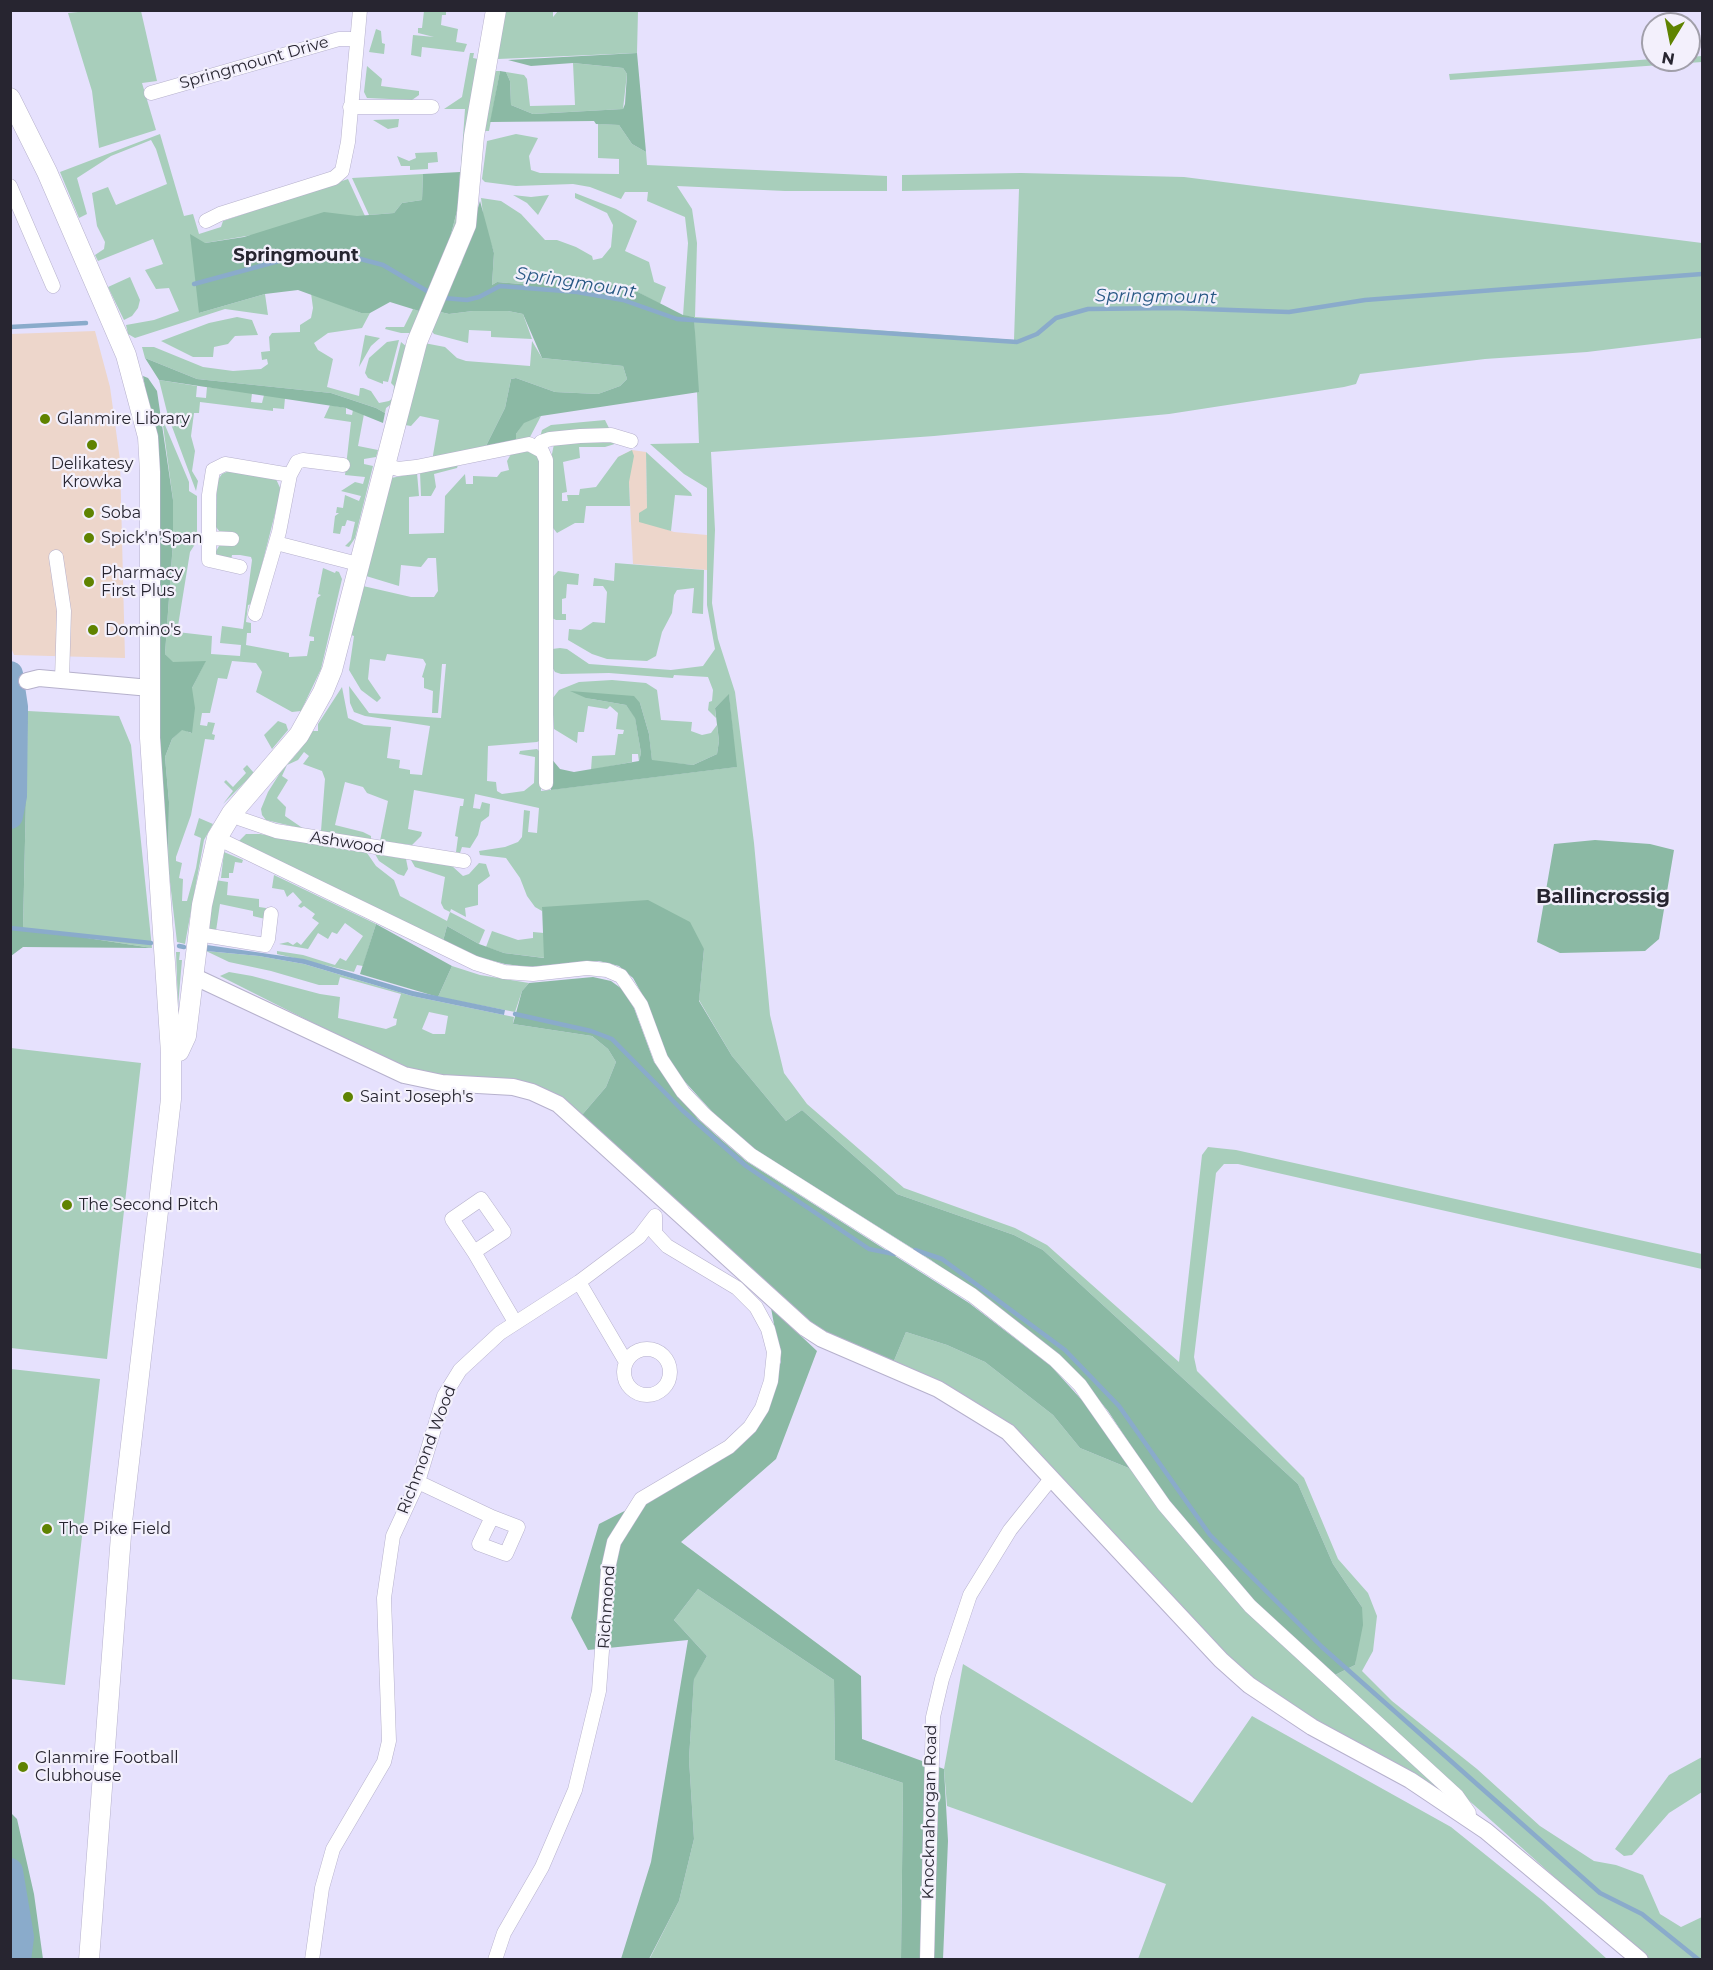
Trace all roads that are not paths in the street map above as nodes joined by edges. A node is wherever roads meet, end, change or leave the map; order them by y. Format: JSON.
{"nodes":[{"id":1,"x":360,"y":10,"type":"edge"},
{"id":2,"x":496,"y":10,"type":"edge"},
{"id":3,"x":357,"y":39,"type":"junction"},
{"id":4,"x":151,"y":93,"type":"dead end"},
{"id":5,"x":10,"y":98,"type":"edge"},
{"id":6,"x":350,"y":107,"type":"junction"},
{"id":7,"x":432,"y":107,"type":"dead end"},
{"id":8,"x":10,"y":186,"type":"edge"},
{"id":9,"x":206,"y":221,"type":"dead end"},
{"id":10,"x":53,"y":286,"type":"dead end"},
{"id":11,"x":631,"y":441,"type":"dead end"},
{"id":12,"x":538,"y":447,"type":"junction"},
{"id":13,"x":343,"y":465,"type":"dead end"},
{"id":14,"x":385,"y":465,"type":"junction"},
{"id":15,"x":291,"y":476,"type":"junction"},
{"id":16,"x":209,"y":538,"type":"junction"},
{"id":17,"x":232,"y":539,"type":"dead end"},
{"id":18,"x":276,"y":543,"type":"junction"},
{"id":19,"x":56,"y":557,"type":"dead end"},
{"id":20,"x":358,"y":564,"type":"junction"},
{"id":21,"x":240,"y":567,"type":"dead end"},
{"id":22,"x":255,"y":614,"type":"dead end"},
{"id":23,"x":19,"y":680,"type":"edge"},
{"id":24,"x":62,"y":680,"type":"junction"},
{"id":25,"x":129,"y":687,"type":"junction"},
{"id":26,"x":150,"y":688,"type":"junction"},
{"id":27,"x":546,"y":783,"type":"dead end"},
{"id":28,"x":232,"y":813,"type":"junction"},
{"id":29,"x":217,"y":838,"type":"junction"},
{"id":30,"x":464,"y":861,"type":"dead end"},
{"id":31,"x":271,"y":914,"type":"dead end"},
{"id":32,"x":198,"y":934,"type":"junction"},
{"id":33,"x":193,"y":976,"type":"junction"},
{"id":34,"x":171,"y":1053,"type":"junction"},
{"id":35,"x":664,"y":1201,"type":"junction"},
{"id":36,"x":655,"y":1217,"type":"junction"},
{"id":37,"x":474,"y":1252,"type":"dead end"},
{"id":38,"x":579,"y":1282,"type":"junction"},
{"id":39,"x":515,"y":1322,"type":"junction"},
{"id":40,"x":626,"y":1362,"type":"dead end"},
{"id":41,"x":1050,"y":1480,"type":"junction"},
{"id":42,"x":418,"y":1482,"type":"junction"},
{"id":43,"x":492,"y":1517,"type":"dead end"},
{"id":44,"x":1468,"y":1819,"type":"junction"},
{"id":45,"x":90,"y":1959,"type":"edge"},
{"id":46,"x":312,"y":1959,"type":"edge"},
{"id":47,"x":495,"y":1959,"type":"edge"},
{"id":48,"x":927,"y":1959,"type":"edge"},
{"id":49,"x":1640,"y":1959,"type":"edge"}],
"edges":[{"from":1,"to":3,"type":"street"},
{"from":2,"to":14,"type":"main road"},
{"from":3,"to":4,"type":"street","name":"Springmount Drive"},
{"from":3,"to":6,"type":"street"},
{"from":5,"to":26,"type":"main road"},
{"from":6,"to":7,"type":"street"},
{"from":6,"to":9,"type":"street"},
{"from":8,"to":10,"type":"street"},
{"from":11,"to":12,"type":"street"},
{"from":12,"to":14,"type":"street"},
{"from":12,"to":27,"type":"street"},
{"from":13,"to":15,"type":"street"},
{"from":14,"to":20,"type":"main road"},
{"from":15,"to":16,"type":"street"},
{"from":15,"to":18,"type":"street"},
{"from":16,"to":17,"type":"street"},
{"from":16,"to":21,"type":"street"},
{"from":18,"to":20,"type":"street"},
{"from":18,"to":22,"type":"street"},
{"from":19,"to":24,"type":"street"},
{"from":20,"to":28,"type":"main road"},
{"from":23,"to":24,"type":"street"},
{"from":23,"to":25,"type":"street"},
{"from":24,"to":25,"type":"street"},
{"from":25,"to":26,"type":"street"},
{"from":26,"to":34,"type":"main road"},
{"from":28,"to":29,"type":"main road"},
{"from":28,"to":30,"type":"street","name":"Ashwood"},
{"from":29,"to":32,"type":"main road"},
{"from":29,"to":44,"type":"street"},
{"from":31,"to":32,"type":"street"},
{"from":32,"to":33,"type":"main road"},
{"from":33,"to":34,"type":"main road"},
{"from":33,"to":35,"type":"street"},
{"from":34,"to":45,"type":"main road"},
{"from":35,"to":36,"type":"street","name":"Richmond Wood"},
{"from":35,"to":41,"type":"street"},
{"from":36,"to":38,"type":"street","name":"Richmond Wood"},
{"from":36,"to":47,"type":"street","name":"Richmond"},
{"from":37,"to":39,"type":"street"},
{"from":38,"to":39,"type":"street","name":"Richmond Wood"},
{"from":38,"to":40,"type":"street"},
{"from":39,"to":42,"type":"street","name":"Richmond Wood"},
{"from":41,"to":44,"type":"street"},
{"from":41,"to":48,"type":"street","name":"Knocknahorgan Road"},
{"from":42,"to":43,"type":"street"},
{"from":42,"to":46,"type":"street","name":"Richmond Wood"},
{"from":44,"to":49,"type":"street"}]}
